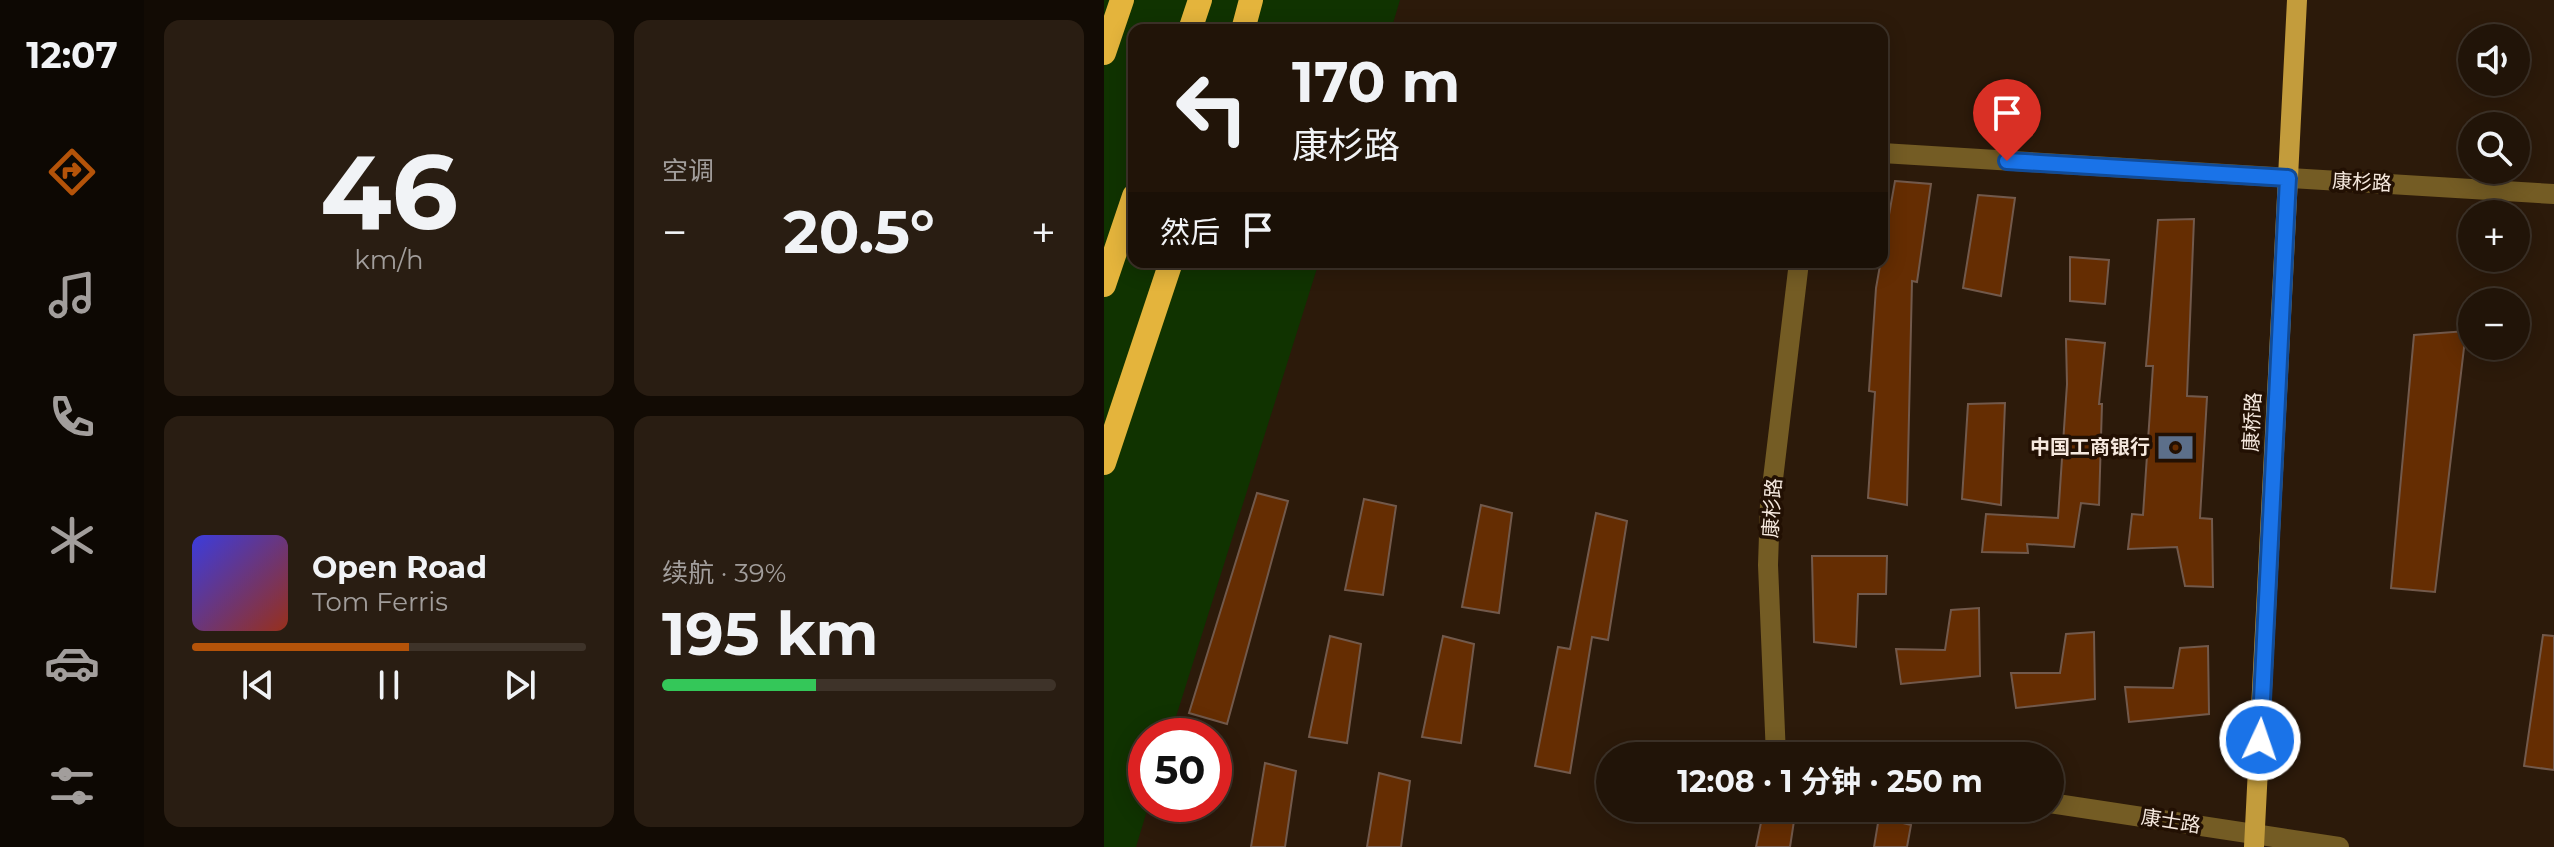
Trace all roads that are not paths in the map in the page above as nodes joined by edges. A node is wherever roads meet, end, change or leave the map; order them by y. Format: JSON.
{"nodes":[{"id":1,"x":1122,"y":0,"type":"edge"},
{"id":2,"x":1200,"y":0,"type":"edge"},
{"id":3,"x":1251,"y":0,"type":"edge"},
{"id":4,"x":2297,"y":0,"type":"edge"},
{"id":5,"x":1192,"y":24,"type":"edge"},
{"id":6,"x":1245,"y":24,"type":"edge"},
{"id":7,"x":1104,"y":53,"type":"edge"},
{"id":8,"x":1888,"y":153,"type":"edge"},
{"id":9,"x":2288,"y":178,"type":"junction"},
{"id":10,"x":2554,"y":194,"type":"edge"},
{"id":11,"x":1128,"y":214,"type":"edge"},
{"id":12,"x":1169,"y":268,"type":"edge"},
{"id":13,"x":1798,"y":268,"type":"edge"},
{"id":14,"x":1104,"y":285,"type":"edge"},
{"id":15,"x":1104,"y":463,"type":"edge"},
{"id":16,"x":1775,"y":742,"type":"edge"},
{"id":17,"x":2064,"y":806,"type":"edge"},
{"id":18,"x":2255,"y":840,"type":"edge"},
{"id":19,"x":2339,"y":847,"type":"edge"}],
"edges":[{"from":1,"to":7,"type":"highway"},
{"from":2,"to":5,"type":"highway"},
{"from":3,"to":6,"type":"highway"},
{"from":4,"to":9,"type":"main road","name":"康桥路"},
{"from":8,"to":9,"type":"street","name":"康杉路"},
{"from":9,"to":10,"type":"street","name":"康杉路"},
{"from":9,"to":18,"type":"main road","name":"康桥路"},
{"from":11,"to":14,"type":"highway"},
{"from":12,"to":15,"type":"highway"},
{"from":13,"to":16,"type":"street","name":"康杉路"},
{"from":17,"to":18,"type":"street","name":"康士路"},
{"from":18,"to":19,"type":"street","name":"康士路"}]}
